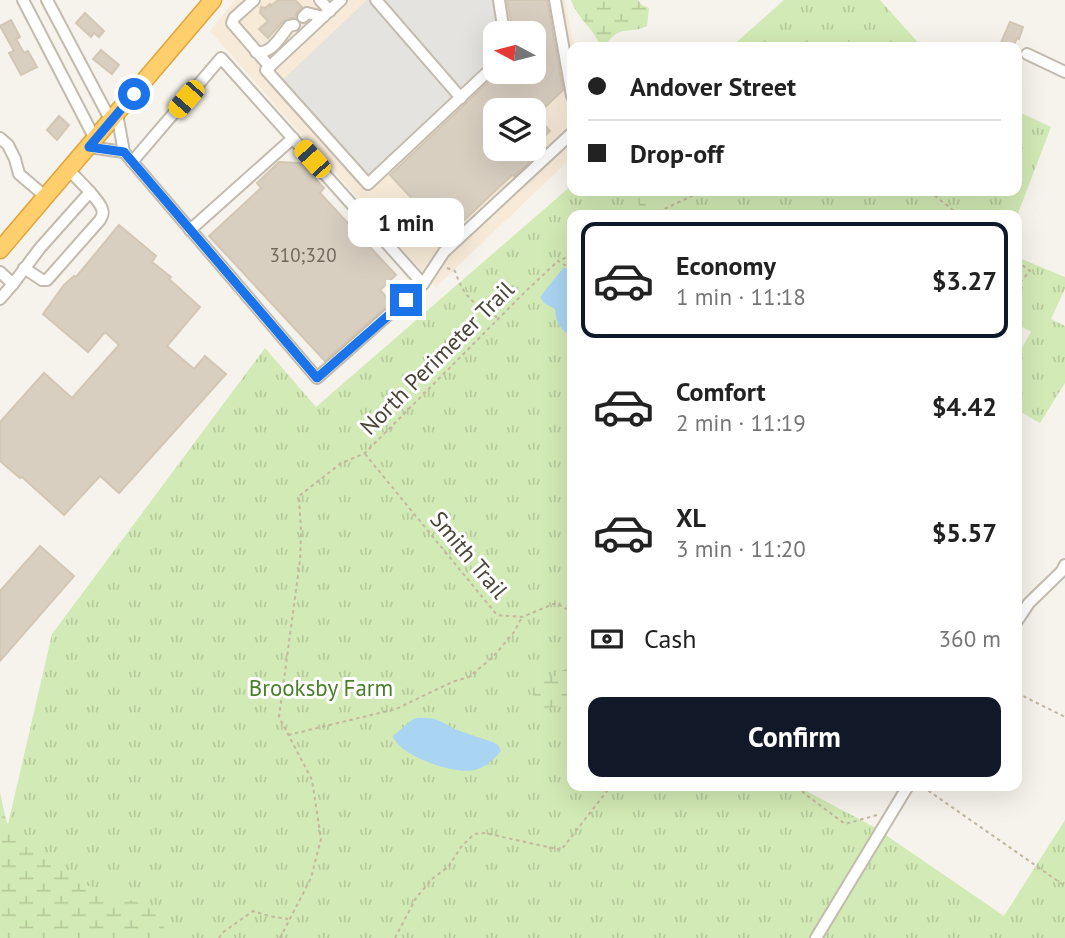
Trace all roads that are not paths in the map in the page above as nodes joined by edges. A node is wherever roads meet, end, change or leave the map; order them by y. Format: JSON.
{"nodes":[{"id":1,"x":23,"y":0,"type":"edge"},
{"id":2,"x":47,"y":0,"type":"edge"},
{"id":3,"x":213,"y":0,"type":"edge"},
{"id":4,"x":254,"y":0,"type":"edge"},
{"id":5,"x":320,"y":0,"type":"edge"},
{"id":6,"x":341,"y":0,"type":"edge"},
{"id":7,"x":376,"y":0,"type":"edge"},
{"id":8,"x":499,"y":0,"type":"edge"},
{"id":9,"x":555,"y":0,"type":"edge"},
{"id":10,"x":326,"y":14,"type":"junction"},
{"id":11,"x":502,"y":21,"type":"edge"},
{"id":12,"x":256,"y":52,"type":"junction"},
{"id":13,"x":1027,"y":54,"type":"dead end"},
{"id":14,"x":270,"y":67,"type":"junction"},
{"id":15,"x":567,"y":70,"type":"edge"},
{"id":16,"x":1065,"y":72,"type":"edge"},
{"id":17,"x":483,"y":77,"type":"edge"},
{"id":18,"x":461,"y":98,"type":"junction"},
{"id":19,"x":114,"y":117,"type":"junction"},
{"id":20,"x":0,"y":138,"type":"edge"},
{"id":21,"x":293,"y":138,"type":"junction"},
{"id":22,"x":567,"y":138,"type":"edge"},
{"id":23,"x":92,"y":143,"type":"junction"},
{"id":24,"x":124,"y":152,"type":"junction"},
{"id":25,"x":132,"y":162,"type":"junction"},
{"id":26,"x":69,"y":170,"type":"junction"},
{"id":27,"x":90,"y":192,"type":"junction"},
{"id":28,"x":46,"y":197,"type":"junction"},
{"id":29,"x":190,"y":230,"type":"junction"},
{"id":30,"x":0,"y":250,"type":"edge"},
{"id":31,"x":24,"y":268,"type":"junction"},
{"id":32,"x":0,"y":272,"type":"edge"},
{"id":33,"x":13,"y":284,"type":"junction"},
{"id":34,"x":424,"y":284,"type":"junction"},
{"id":35,"x":0,"y":299,"type":"edge"},
{"id":36,"x":1064,"y":570,"type":"edge"},
{"id":37,"x":1022,"y":614,"type":"edge"},
{"id":38,"x":905,"y":791,"type":"edge"},
{"id":39,"x":816,"y":938,"type":"edge"}],
"edges":[{"from":1,"to":23,"type":"street"},
{"from":2,"to":19,"type":"street"},
{"from":3,"to":19,"type":"highway"},
{"from":4,"to":12,"type":"street"},
{"from":5,"to":10,"type":"street"},
{"from":6,"to":10,"type":"street"},
{"from":7,"to":18,"type":"street"},
{"from":8,"to":11,"type":"street"},
{"from":9,"to":15,"type":"street"},
{"from":10,"to":12,"type":"street"},
{"from":10,"to":14,"type":"street"},
{"from":12,"to":14,"type":"street"},
{"from":13,"to":16,"type":"street"},
{"from":14,"to":18,"type":"street"},
{"from":17,"to":18,"type":"street"},
{"from":19,"to":23,"type":"highway"},
{"from":19,"to":24,"type":"street"},
{"from":20,"to":28,"type":"street"},
{"from":21,"to":25,"type":"street"},
{"from":21,"to":29,"type":"street"},
{"from":21,"to":34,"type":"street"},
{"from":22,"to":34,"type":"street"},
{"from":23,"to":24,"type":"street"},
{"from":23,"to":26,"type":"highway"},
{"from":24,"to":25,"type":"street"},
{"from":25,"to":29,"type":"street"},
{"from":26,"to":27,"type":"street"},
{"from":26,"to":28,"type":"highway"},
{"from":27,"to":31,"type":"street"},
{"from":27,"to":31,"type":"street"},
{"from":28,"to":30,"type":"highway"},
{"from":29,"to":34,"type":"street"},
{"from":31,"to":33,"type":"street"},
{"from":32,"to":33,"type":"street"},
{"from":33,"to":35,"type":"street"},
{"from":36,"to":37,"type":"street"},
{"from":38,"to":39,"type":"street"}]}
